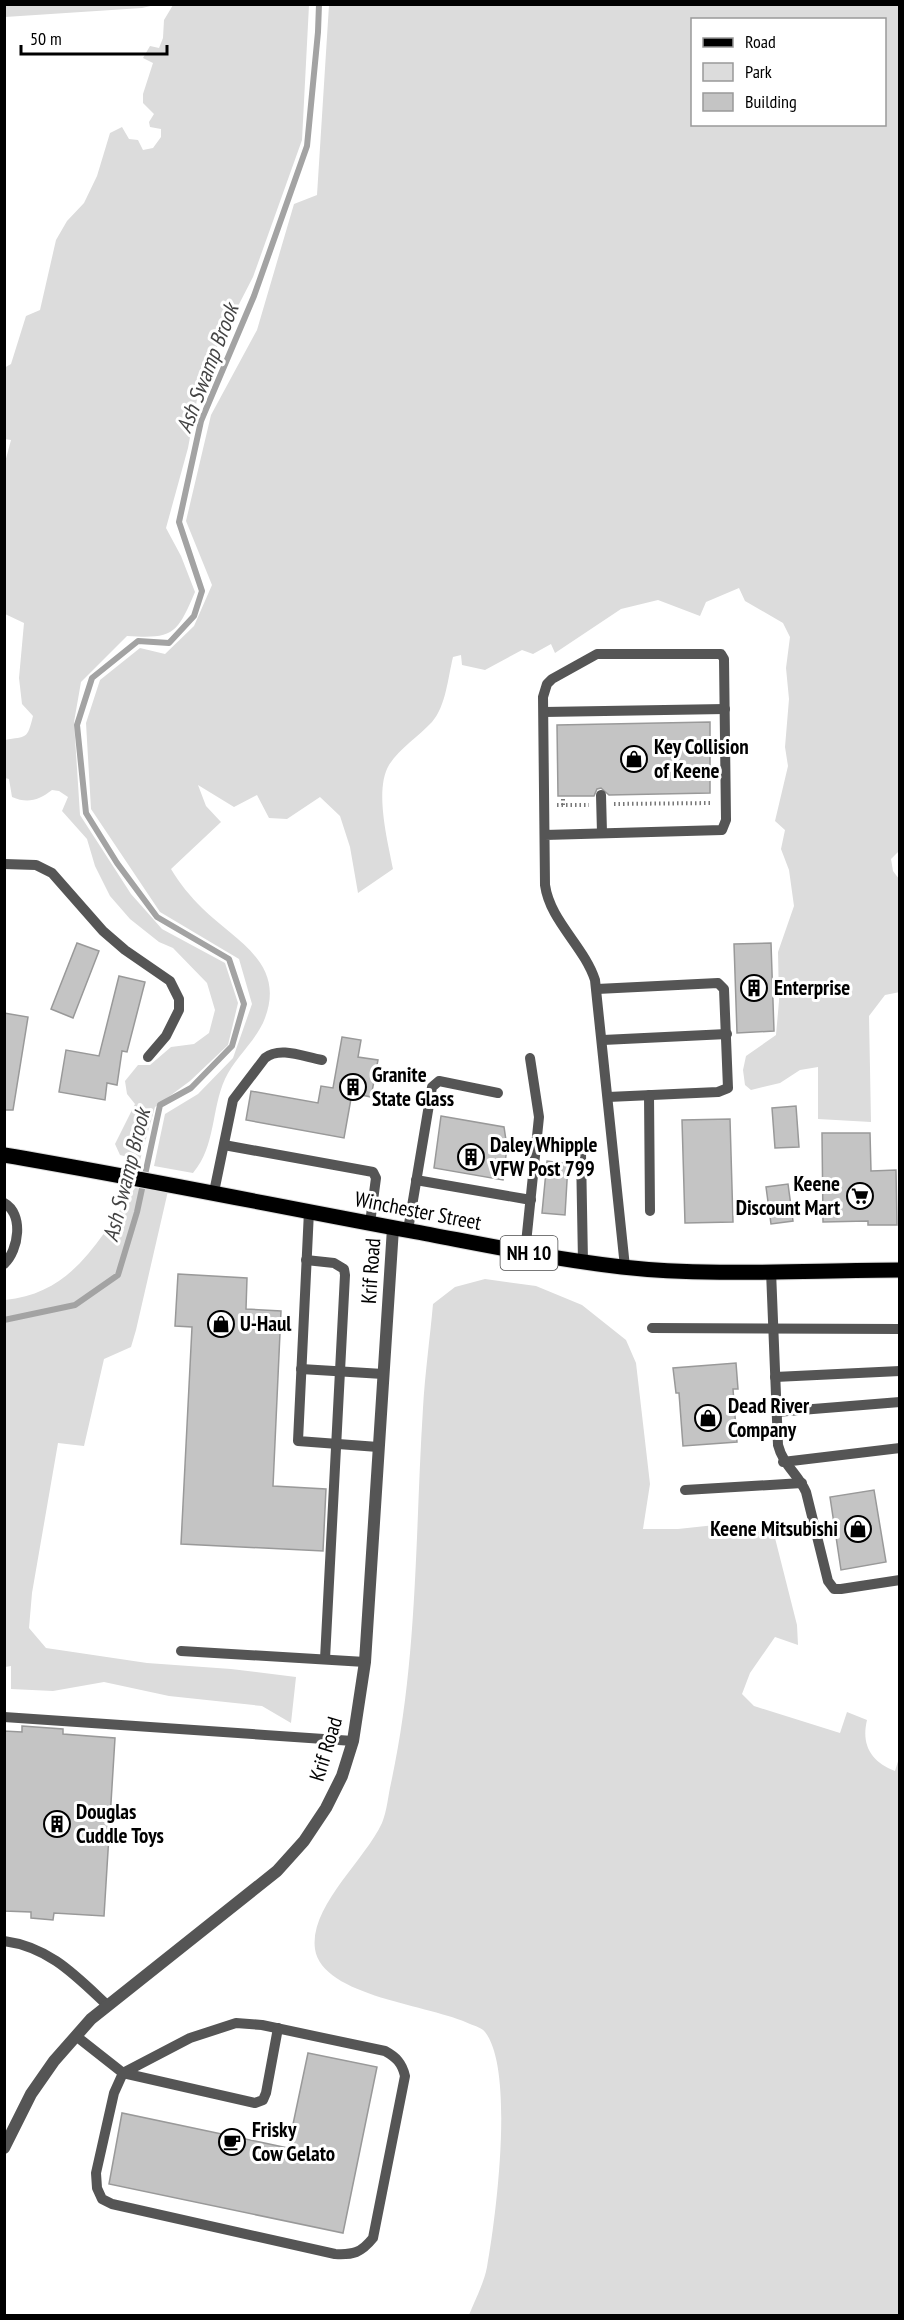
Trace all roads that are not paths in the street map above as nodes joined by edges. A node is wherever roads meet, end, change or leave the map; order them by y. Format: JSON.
{"nodes":[{"id":1,"x":725,"y":709,"type":"junction"},
{"id":2,"x":544,"y":712,"type":"junction"},
{"id":3,"x":602,"y":800,"type":"road end"},
{"id":4,"x":602,"y":833,"type":"junction"},
{"id":5,"x":545,"y":835,"type":"junction"},
{"id":6,"x":4,"y":864,"type":"edge"},
{"id":7,"x":597,"y":989,"type":"junction"},
{"id":8,"x":727,"y":1034,"type":"junction"},
{"id":9,"x":603,"y":1040,"type":"junction"},
{"id":10,"x":148,"y":1057,"type":"dead end"},
{"id":11,"x":530,"y":1058,"type":"dead end"},
{"id":12,"x":322,"y":1060,"type":"dead end"},
{"id":13,"x":498,"y":1093,"type":"dead end"},
{"id":14,"x":650,"y":1095,"type":"junction"},
{"id":15,"x":608,"y":1097,"type":"junction"},
{"id":16,"x":538,"y":1143,"type":"junction"},
{"id":17,"x":224,"y":1145,"type":"junction"},
{"id":18,"x":4,"y":1155,"type":"edge"},
{"id":19,"x":416,"y":1180,"type":"junction"},
{"id":20,"x":214,"y":1192,"type":"junction"},
{"id":21,"x":531,"y":1200,"type":"junction"},
{"id":22,"x":4,"y":1203,"type":"edge"},
{"id":23,"x":309,"y":1211,"type":"junction"},
{"id":24,"x":650,"y":1212,"type":"dead end"},
{"id":25,"x":370,"y":1224,"type":"junction"},
{"id":26,"x":400,"y":1229,"type":"junction"},
{"id":27,"x":525,"y":1253,"type":"junction"},
{"id":28,"x":306,"y":1260,"type":"junction"},
{"id":29,"x":583,"y":1262,"type":"junction"},
{"id":30,"x":4,"y":1264,"type":"edge"},
{"id":31,"x":625,"y":1267,"type":"junction"},
{"id":32,"x":900,"y":1270,"type":"edge"},
{"id":33,"x":771,"y":1271,"type":"junction"},
{"id":34,"x":652,"y":1328,"type":"dead end"},
{"id":35,"x":772,"y":1329,"type":"junction"},
{"id":36,"x":900,"y":1329,"type":"edge"},
{"id":37,"x":301,"y":1369,"type":"junction"},
{"id":38,"x":900,"y":1371,"type":"edge"},
{"id":39,"x":340,"y":1372,"type":"junction"},
{"id":40,"x":383,"y":1374,"type":"junction"},
{"id":41,"x":775,"y":1377,"type":"junction"},
{"id":42,"x":900,"y":1402,"type":"edge"},
{"id":43,"x":776,"y":1412,"type":"junction"},
{"id":44,"x":336,"y":1445,"type":"junction"},
{"id":45,"x":378,"y":1447,"type":"junction"},
{"id":46,"x":900,"y":1448,"type":"edge"},
{"id":47,"x":783,"y":1462,"type":"junction"},
{"id":48,"x":802,"y":1483,"type":"junction"},
{"id":49,"x":685,"y":1490,"type":"dead end"},
{"id":50,"x":900,"y":1580,"type":"edge"},
{"id":51,"x":181,"y":1651,"type":"dead end"},
{"id":52,"x":325,"y":1659,"type":"junction"},
{"id":53,"x":364,"y":1662,"type":"junction"},
{"id":54,"x":4,"y":1717,"type":"edge"},
{"id":55,"x":353,"y":1741,"type":"junction"},
{"id":56,"x":4,"y":1941,"type":"edge"},
{"id":57,"x":106,"y":2004,"type":"junction"},
{"id":58,"x":278,"y":2028,"type":"junction"},
{"id":59,"x":76,"y":2036,"type":"junction"},
{"id":60,"x":123,"y":2073,"type":"junction"},
{"id":61,"x":4,"y":2148,"type":"edge"}],
"edges":[{"from":1,"to":2,"type":"lane"},
{"from":1,"to":2,"type":"lane"},
{"from":1,"to":4,"type":"lane"},
{"from":2,"to":5,"type":"lane"},
{"from":3,"to":4,"type":"lane"},
{"from":4,"to":5,"type":"lane"},
{"from":5,"to":7,"type":"lane"},
{"from":6,"to":10,"type":"lane"},
{"from":7,"to":8,"type":"lane"},
{"from":7,"to":9,"type":"lane"},
{"from":8,"to":9,"type":"lane"},
{"from":8,"to":14,"type":"lane"},
{"from":9,"to":15,"type":"lane"},
{"from":11,"to":16,"type":"lane"},
{"from":12,"to":17,"type":"lane"},
{"from":13,"to":19,"type":"lane"},
{"from":14,"to":15,"type":"lane"},
{"from":14,"to":24,"type":"lane"},
{"from":15,"to":31,"type":"lane"},
{"from":16,"to":21,"type":"lane"},
{"from":16,"to":29,"type":"lane"},
{"from":17,"to":20,"type":"lane"},
{"from":17,"to":25,"type":"lane"},
{"from":18,"to":20,"type":"main road","name":"Winchester Street","number":"NH 10"},
{"from":19,"to":21,"type":"lane"},
{"from":19,"to":26,"type":"lane"},
{"from":20,"to":23,"type":"main road","name":"Winchester Street","number":"NH 10"},
{"from":21,"to":27,"type":"lane"},
{"from":22,"to":30,"type":"lane"},
{"from":23,"to":25,"type":"main road","name":"Winchester Street","number":"NH 10"},
{"from":23,"to":28,"type":"lane"},
{"from":25,"to":26,"type":"main road","name":"Winchester Street","number":"NH 10"},
{"from":26,"to":27,"type":"main road","name":"Winchester Street","number":"NH 10"},
{"from":26,"to":40,"type":"street","name":"Krif Road"},
{"from":27,"to":29,"type":"main road","name":"Winchester Street","number":"NH 10"},
{"from":28,"to":37,"type":"lane"},
{"from":28,"to":39,"type":"lane"},
{"from":29,"to":31,"type":"main road","name":"Winchester Street","number":"NH 10"},
{"from":31,"to":33,"type":"main road","name":"Winchester Street","number":"NH 10"},
{"from":32,"to":33,"type":"main road","name":"Winchester Street","number":"NH 10"},
{"from":33,"to":35,"type":"lane"},
{"from":34,"to":35,"type":"lane"},
{"from":35,"to":36,"type":"lane"},
{"from":35,"to":41,"type":"lane"},
{"from":37,"to":39,"type":"lane"},
{"from":37,"to":44,"type":"lane"},
{"from":38,"to":41,"type":"lane"},
{"from":39,"to":40,"type":"lane"},
{"from":39,"to":44,"type":"lane"},
{"from":40,"to":45,"type":"street","name":"Krif Road"},
{"from":41,"to":43,"type":"lane"},
{"from":42,"to":43,"type":"lane"},
{"from":43,"to":47,"type":"lane"},
{"from":44,"to":45,"type":"lane"},
{"from":44,"to":52,"type":"lane"},
{"from":45,"to":53,"type":"street","name":"Krif Road"},
{"from":46,"to":47,"type":"lane"},
{"from":47,"to":48,"type":"lane"},
{"from":48,"to":49,"type":"lane"},
{"from":48,"to":50,"type":"lane"},
{"from":51,"to":52,"type":"lane"},
{"from":52,"to":53,"type":"lane"},
{"from":53,"to":55,"type":"street","name":"Krif Road"},
{"from":54,"to":55,"type":"lane"},
{"from":55,"to":57,"type":"street","name":"Krif Road"},
{"from":56,"to":57,"type":"lane"},
{"from":57,"to":59,"type":"street","name":"Krif Road"},
{"from":58,"to":60,"type":"lane"},
{"from":58,"to":60,"type":"lane"},
{"from":58,"to":60,"type":"lane"},
{"from":59,"to":60,"type":"lane"},
{"from":59,"to":61,"type":"street","name":"Krif Road"}]}
